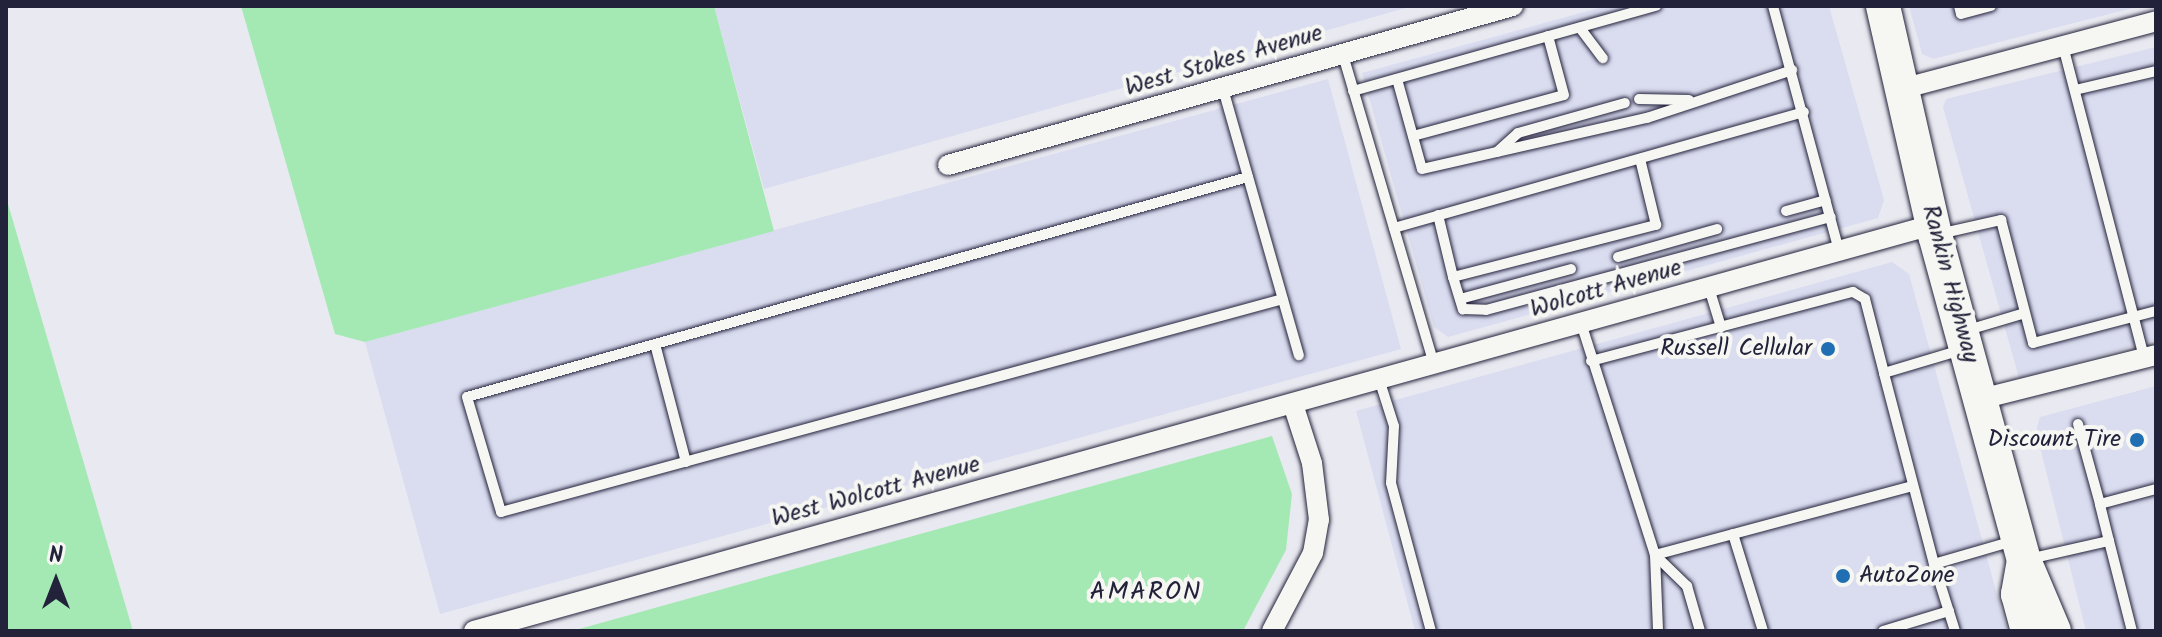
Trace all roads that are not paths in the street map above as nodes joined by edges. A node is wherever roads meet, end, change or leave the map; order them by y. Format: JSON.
{"nodes":[{"id":1,"x":1513,"y":6,"type":"edge"},
{"id":2,"x":1656,"y":6,"type":"edge"},
{"id":3,"x":1773,"y":6,"type":"edge"},
{"id":4,"x":1883,"y":6,"type":"edge"},
{"id":5,"x":1959,"y":6,"type":"edge"},
{"id":6,"x":1991,"y":6,"type":"edge"},
{"id":7,"x":2151,"y":6,"type":"edge"},
{"id":8,"x":2156,"y":22,"type":"edge"},
{"id":9,"x":1580,"y":28,"type":"junction"},
{"id":10,"x":1548,"y":36,"type":"junction"},
{"id":11,"x":2063,"y":46,"type":"junction"},
{"id":12,"x":1343,"y":55,"type":"junction"},
{"id":13,"x":1603,"y":58,"type":"dead end"},
{"id":14,"x":1792,"y":70,"type":"junction"},
{"id":15,"x":2156,"y":71,"type":"edge"},
{"id":16,"x":1397,"y":79,"type":"junction"},
{"id":17,"x":1905,"y":88,"type":"junction"},
{"id":18,"x":1223,"y":89,"type":"junction"},
{"id":19,"x":2075,"y":90,"type":"junction"},
{"id":20,"x":1353,"y":91,"type":"junction"},
{"id":21,"x":1639,"y":99,"type":"dead end"},
{"id":22,"x":1693,"y":100,"type":"junction"},
{"id":23,"x":1625,"y":103,"type":"dead end"},
{"id":24,"x":1804,"y":112,"type":"junction"},
{"id":25,"x":1413,"y":136,"type":"junction"},
{"id":26,"x":1495,"y":153,"type":"junction"},
{"id":27,"x":1640,"y":159,"type":"junction"},
{"id":28,"x":948,"y":165,"type":"dead end"},
{"id":29,"x":1248,"y":177,"type":"junction"},
{"id":30,"x":1826,"y":200,"type":"junction"},
{"id":31,"x":1786,"y":211,"type":"dead end"},
{"id":32,"x":1438,"y":215,"type":"junction"},
{"id":33,"x":1831,"y":217,"type":"junction"},
{"id":34,"x":1394,"y":228,"type":"junction"},
{"id":35,"x":1717,"y":229,"type":"dead end"},
{"id":36,"x":1934,"y":230,"type":"junction"},
{"id":37,"x":1839,"y":251,"type":"junction"},
{"id":38,"x":1618,"y":257,"type":"dead end"},
{"id":39,"x":1571,"y":269,"type":"dead end"},
{"id":40,"x":1453,"y":277,"type":"junction"},
{"id":41,"x":1709,"y":288,"type":"junction"},
{"id":42,"x":1283,"y":299,"type":"junction"},
{"id":43,"x":1460,"y":299,"type":"junction"},
{"id":44,"x":2156,"y":311,"type":"edge"},
{"id":45,"x":2025,"y":313,"type":"junction"},
{"id":46,"x":2134,"y":316,"type":"junction"},
{"id":47,"x":1581,"y":323,"type":"junction"},
{"id":48,"x":1721,"y":327,"type":"junction"},
{"id":49,"x":1964,"y":340,"type":"junction"},
{"id":50,"x":655,"y":344,"type":"junction"},
{"id":51,"x":1299,"y":355,"type":"dead end"},
{"id":52,"x":2150,"y":356,"type":"edge"},
{"id":53,"x":1591,"y":361,"type":"junction"},
{"id":54,"x":1434,"y":364,"type":"junction"},
{"id":55,"x":1884,"y":373,"type":"junction"},
{"id":56,"x":1379,"y":379,"type":"junction"},
{"id":57,"x":1981,"y":399,"type":"junction"},
{"id":58,"x":1293,"y":404,"type":"junction"},
{"id":59,"x":2078,"y":424,"type":"dead end"},
{"id":60,"x":686,"y":462,"type":"junction"},
{"id":61,"x":1913,"y":486,"type":"junction"},
{"id":62,"x":2156,"y":489,"type":"edge"},
{"id":63,"x":2100,"y":504,"type":"junction"},
{"id":64,"x":1733,"y":534,"type":"junction"},
{"id":65,"x":2109,"y":541,"type":"junction"},
{"id":66,"x":2021,"y":550,"type":"junction"},
{"id":67,"x":1655,"y":555,"type":"junction"},
{"id":68,"x":1934,"y":564,"type":"junction"},
{"id":69,"x":1949,"y":611,"type":"junction"},
{"id":70,"x":474,"y":631,"type":"edge"},
{"id":71,"x":1272,"y":631,"type":"edge"},
{"id":72,"x":1431,"y":631,"type":"edge"},
{"id":73,"x":1658,"y":631,"type":"edge"},
{"id":74,"x":1700,"y":631,"type":"edge"},
{"id":75,"x":1763,"y":631,"type":"edge"},
{"id":76,"x":1883,"y":631,"type":"edge"},
{"id":77,"x":1955,"y":631,"type":"edge"},
{"id":78,"x":2028,"y":631,"type":"edge"},
{"id":79,"x":2054,"y":631,"type":"edge"},
{"id":80,"x":2132,"y":631,"type":"edge"}],
"edges":[{"from":1,"to":12,"type":"street","name":"West Stokes Avenue"},
{"from":2,"to":9,"type":"lane"},
{"from":3,"to":14,"type":"lane"},
{"from":4,"to":17,"type":"highway","name":"Rankin Highway"},
{"from":5,"to":6,"type":"lane"},
{"from":7,"to":8,"type":"lane"},
{"from":8,"to":11,"type":"street"},
{"from":9,"to":10,"type":"lane"},
{"from":9,"to":13,"type":"lane"},
{"from":10,"to":16,"type":"lane"},
{"from":10,"to":25,"type":"lane"},
{"from":11,"to":17,"type":"street"},
{"from":11,"to":19,"type":"lane"},
{"from":12,"to":18,"type":"street","name":"West Stokes Avenue"},
{"from":12,"to":20,"type":"lane"},
{"from":14,"to":22,"type":"lane"},
{"from":14,"to":24,"type":"lane"},
{"from":15,"to":19,"type":"lane"},
{"from":16,"to":20,"type":"lane"},
{"from":16,"to":25,"type":"lane"},
{"from":17,"to":36,"type":"highway","name":"Rankin Highway"},
{"from":18,"to":28,"type":"street","name":"West Stokes Avenue"},
{"from":18,"to":29,"type":"lane"},
{"from":19,"to":46,"type":"lane"},
{"from":20,"to":34,"type":"lane"},
{"from":21,"to":22,"type":"lane"},
{"from":22,"to":26,"type":"lane"},
{"from":23,"to":26,"type":"lane"},
{"from":24,"to":27,"type":"lane"},
{"from":24,"to":30,"type":"lane"},
{"from":25,"to":26,"type":"lane"},
{"from":27,"to":32,"type":"lane"},
{"from":27,"to":40,"type":"lane"},
{"from":29,"to":42,"type":"lane"},
{"from":29,"to":50,"type":"lane"},
{"from":30,"to":31,"type":"lane"},
{"from":30,"to":33,"type":"lane"},
{"from":32,"to":34,"type":"lane"},
{"from":32,"to":40,"type":"lane"},
{"from":33,"to":37,"type":"lane"},
{"from":33,"to":43,"type":"lane"},
{"from":34,"to":54,"type":"lane"},
{"from":35,"to":38,"type":"lane"},
{"from":36,"to":37,"type":"street","name":"Wolcott Avenue"},
{"from":36,"to":45,"type":"lane"},
{"from":36,"to":49,"type":"highway","name":"Rankin Highway"},
{"from":37,"to":41,"type":"street","name":"Wolcott Avenue"},
{"from":39,"to":43,"type":"lane"},
{"from":40,"to":43,"type":"lane"},
{"from":41,"to":47,"type":"street","name":"Wolcott Avenue"},
{"from":41,"to":48,"type":"lane"},
{"from":42,"to":51,"type":"lane"},
{"from":42,"to":60,"type":"lane"},
{"from":44,"to":46,"type":"lane"},
{"from":45,"to":46,"type":"lane"},
{"from":45,"to":49,"type":"lane"},
{"from":46,"to":52,"type":"lane"},
{"from":47,"to":53,"type":"lane"},
{"from":47,"to":54,"type":"street","name":"Wolcott Avenue"},
{"from":48,"to":53,"type":"lane"},
{"from":48,"to":55,"type":"lane"},
{"from":49,"to":55,"type":"lane"},
{"from":49,"to":57,"type":"highway","name":"Rankin Highway"},
{"from":50,"to":60,"type":"lane"},
{"from":50,"to":60,"type":"lane"},
{"from":52,"to":57,"type":"street"},
{"from":53,"to":67,"type":"lane"},
{"from":54,"to":56,"type":"street","name":"Wolcott Avenue"},
{"from":55,"to":61,"type":"lane"},
{"from":56,"to":58,"type":"street","name":"Wolcott Avenue"},
{"from":56,"to":72,"type":"lane"},
{"from":57,"to":66,"type":"highway","name":"Rankin Highway"},
{"from":58,"to":70,"type":"street","name":"West Wolcott Avenue"},
{"from":58,"to":71,"type":"street"},
{"from":59,"to":63,"type":"lane"},
{"from":61,"to":64,"type":"lane"},
{"from":61,"to":68,"type":"lane"},
{"from":62,"to":63,"type":"lane"},
{"from":63,"to":65,"type":"lane"},
{"from":64,"to":67,"type":"lane"},
{"from":64,"to":75,"type":"lane"},
{"from":65,"to":66,"type":"lane"},
{"from":65,"to":80,"type":"lane"},
{"from":66,"to":68,"type":"lane"},
{"from":66,"to":78,"type":"highway","name":"Rankin Highway"},
{"from":66,"to":79,"type":"highway","name":"Rankin Highway"},
{"from":67,"to":73,"type":"lane"},
{"from":67,"to":74,"type":"lane"},
{"from":68,"to":69,"type":"lane"},
{"from":69,"to":76,"type":"lane"},
{"from":69,"to":77,"type":"lane"}]}
